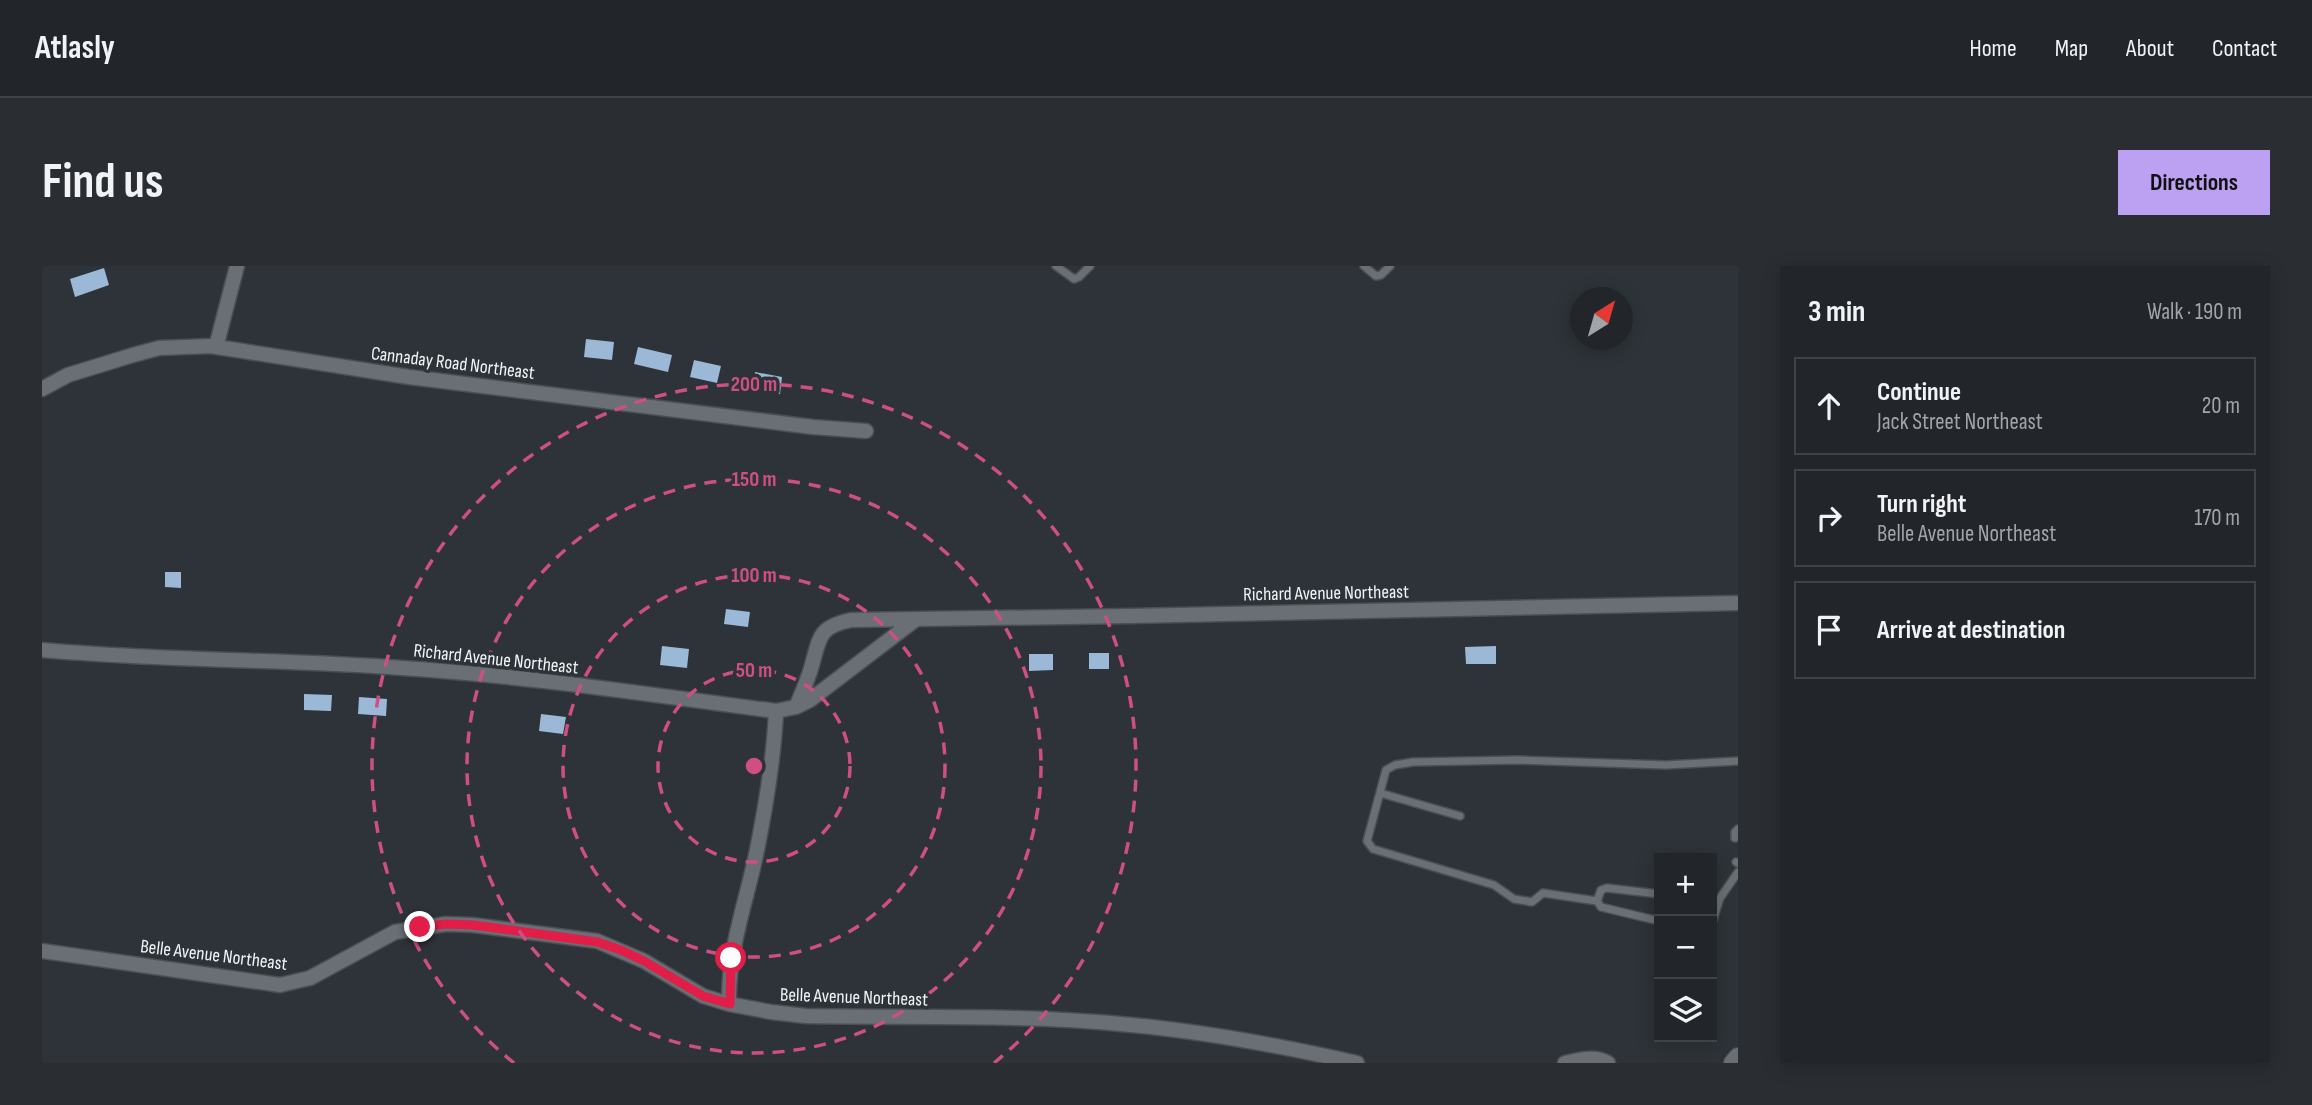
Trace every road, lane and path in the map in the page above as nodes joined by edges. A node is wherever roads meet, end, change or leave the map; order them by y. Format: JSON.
{"nodes":[{"id":1,"x":237,"y":266,"type":"edge"},
{"id":2,"x":1056,"y":266,"type":"edge"},
{"id":3,"x":1090,"y":266,"type":"edge"},
{"id":4,"x":1364,"y":266,"type":"edge"},
{"id":5,"x":1390,"y":266,"type":"edge"},
{"id":6,"x":216,"y":347,"type":"junction"},
{"id":7,"x":42,"y":389,"type":"edge"},
{"id":8,"x":866,"y":431,"type":"dead end"},
{"id":9,"x":1738,"y":603,"type":"edge"},
{"id":10,"x":915,"y":620,"type":"junction"},
{"id":11,"x":42,"y":650,"type":"edge"},
{"id":12,"x":796,"y":707,"type":"junction"},
{"id":13,"x":776,"y":711,"type":"junction"},
{"id":14,"x":1738,"y":761,"type":"edge"},
{"id":15,"x":1380,"y":793,"type":"junction"},
{"id":16,"x":1460,"y":816,"type":"dead end"},
{"id":17,"x":1738,"y":829,"type":"edge"},
{"id":18,"x":1735,"y":838,"type":"dead end"},
{"id":19,"x":1738,"y":873,"type":"edge"},
{"id":20,"x":1654,"y":893,"type":"edge"},
{"id":21,"x":1717,"y":897,"type":"edge"},
{"id":22,"x":1597,"y":901,"type":"junction"},
{"id":23,"x":1654,"y":920,"type":"edge"},
{"id":24,"x":42,"y":951,"type":"edge"},
{"id":25,"x":730,"y":1004,"type":"junction"},
{"id":26,"x":1738,"y":1057,"type":"edge"},
{"id":27,"x":1357,"y":1063,"type":"edge"},
{"id":28,"x":1565,"y":1063,"type":"edge"},
{"id":29,"x":1608,"y":1063,"type":"edge"},
{"id":30,"x":1733,"y":1063,"type":"edge"}],
"edges":[{"from":1,"to":6,"type":"street"},
{"from":2,"to":3,"type":"lane"},
{"from":4,"to":5,"type":"lane"},
{"from":6,"to":7,"type":"street","name":"Cannaday Road Northeast"},
{"from":6,"to":8,"type":"street","name":"Cannaday Road Northeast"},
{"from":9,"to":10,"type":"street","name":"Richard Avenue Northeast"},
{"from":10,"to":12,"type":"street","name":"Richard Avenue Northeast"},
{"from":10,"to":12,"type":"street","name":"Richard Avenue Northeast"},
{"from":11,"to":13,"type":"street","name":"Richard Avenue Northeast"},
{"from":12,"to":13,"type":"street","name":"Richard Avenue Northeast"},
{"from":13,"to":25,"type":"street"},
{"from":14,"to":15,"type":"lane"},
{"from":15,"to":16,"type":"lane"},
{"from":15,"to":22,"type":"lane"},
{"from":17,"to":18,"type":"lane"},
{"from":19,"to":21,"type":"lane"},
{"from":20,"to":22,"type":"lane"},
{"from":22,"to":23,"type":"lane"},
{"from":24,"to":25,"type":"street","name":"Belle Avenue Northeast"},
{"from":25,"to":27,"type":"street","name":"Belle Avenue Northeast"},
{"from":26,"to":30,"type":"street"},
{"from":28,"to":29,"type":"street"}]}
